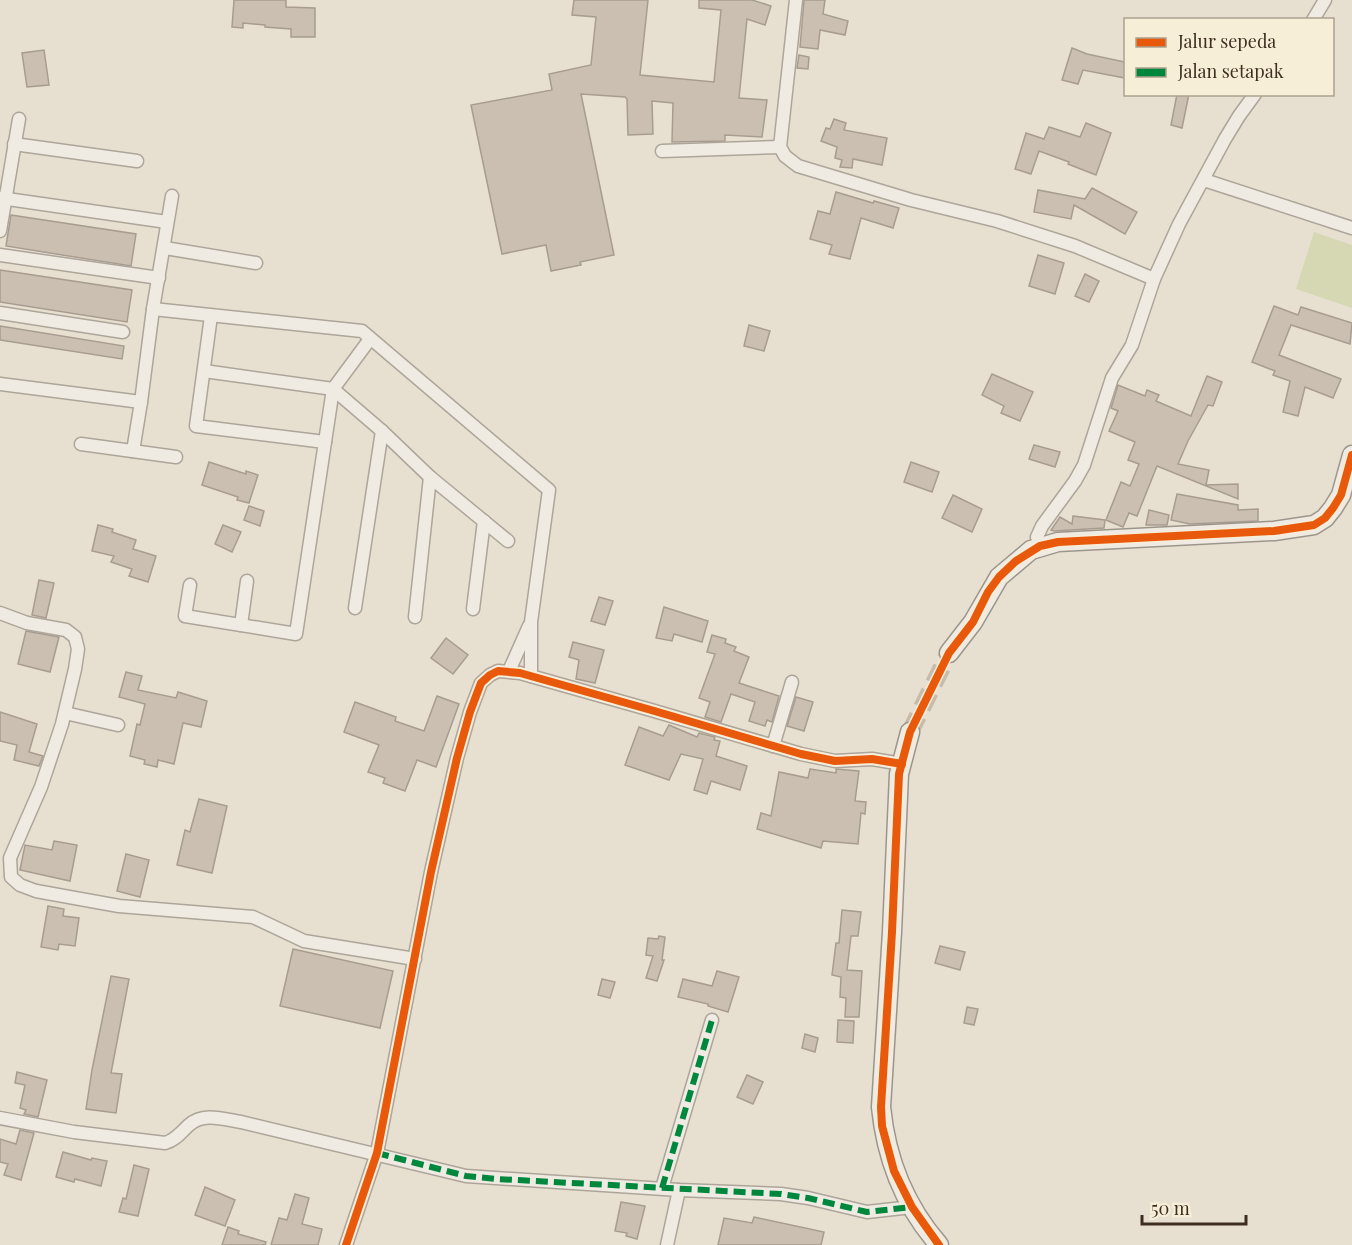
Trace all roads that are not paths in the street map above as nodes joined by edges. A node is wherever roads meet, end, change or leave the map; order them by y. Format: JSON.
{"nodes":[{"id":1,"x":796,"y":0,"type":"edge"},
{"id":2,"x":1325,"y":0,"type":"edge"},
{"id":3,"x":1314,"y":18,"type":"edge"},
{"id":4,"x":1254,"y":96,"type":"edge"},
{"id":5,"x":19,"y":119,"type":"dead end"},
{"id":6,"x":14,"y":144,"type":"junction"},
{"id":7,"x":780,"y":147,"type":"junction"},
{"id":8,"x":662,"y":151,"type":"dead end"},
{"id":9,"x":137,"y":161,"type":"dead end"},
{"id":10,"x":1204,"y":180,"type":"junction"},
{"id":11,"x":172,"y":196,"type":"dead end"},
{"id":12,"x":2,"y":198,"type":"edge"},
{"id":13,"x":167,"y":222,"type":"junction"},
{"id":14,"x":1352,"y":228,"type":"edge"},
{"id":15,"x":0,"y":231,"type":"edge"},
{"id":16,"x":165,"y":248,"type":"junction"},
{"id":17,"x":0,"y":255,"type":"edge"},
{"id":18,"x":256,"y":263,"type":"dead end"},
{"id":19,"x":159,"y":278,"type":"junction"},
{"id":20,"x":1154,"y":279,"type":"junction"},
{"id":21,"x":153,"y":309,"type":"junction"},
{"id":22,"x":0,"y":313,"type":"edge"},
{"id":23,"x":211,"y":316,"type":"junction"},
{"id":24,"x":123,"y":332,"type":"dead end"},
{"id":25,"x":370,"y":339,"type":"junction"},
{"id":26,"x":204,"y":371,"type":"junction"},
{"id":27,"x":0,"y":384,"type":"edge"},
{"id":28,"x":333,"y":389,"type":"junction"},
{"id":29,"x":141,"y":402,"type":"junction"},
{"id":30,"x":382,"y":431,"type":"junction"},
{"id":31,"x":325,"y":442,"type":"junction"},
{"id":32,"x":81,"y":444,"type":"dead end"},
{"id":33,"x":133,"y":451,"type":"junction"},
{"id":34,"x":1352,"y":455,"type":"edge"},
{"id":35,"x":176,"y":457,"type":"dead end"},
{"id":36,"x":430,"y":477,"type":"junction"},
{"id":37,"x":484,"y":521,"type":"junction"},
{"id":38,"x":508,"y":541,"type":"dead end"},
{"id":39,"x":1040,"y":546,"type":"junction"},
{"id":40,"x":247,"y":581,"type":"dead end"},
{"id":41,"x":190,"y":585,"type":"dead end"},
{"id":42,"x":355,"y":608,"type":"dead end"},
{"id":43,"x":473,"y":609,"type":"dead end"},
{"id":44,"x":0,"y":614,"type":"edge"},
{"id":45,"x":415,"y":617,"type":"dead end"},
{"id":46,"x":531,"y":622,"type":"junction"},
{"id":47,"x":241,"y":625,"type":"junction"},
{"id":48,"x":949,"y":653,"type":"tunnel mouth"},
{"id":49,"x":509,"y":671,"type":"junction"},
{"id":50,"x":531,"y":676,"type":"junction"},
{"id":51,"x":792,"y":682,"type":"dead end"},
{"id":52,"x":65,"y":713,"type":"junction"},
{"id":53,"x":118,"y":725,"type":"dead end"},
{"id":54,"x":910,"y":732,"type":"tunnel mouth"},
{"id":55,"x":772,"y":746,"type":"junction"},
{"id":56,"x":902,"y":764,"type":"junction"},
{"id":57,"x":415,"y":959,"type":"junction"},
{"id":58,"x":712,"y":1020,"type":"dead end"},
{"id":59,"x":0,"y":1118,"type":"edge"},
{"id":60,"x":376,"y":1153,"type":"junction"},
{"id":61,"x":662,"y":1188,"type":"junction"},
{"id":62,"x":679,"y":1190,"type":"junction"},
{"id":63,"x":912,"y":1207,"type":"junction"},
{"id":64,"x":346,"y":1245,"type":"edge"},
{"id":65,"x":667,"y":1245,"type":"edge"},
{"id":66,"x":939,"y":1245,"type":"edge"}],
"edges":[{"from":1,"to":7,"type":"street"},
{"from":2,"to":3,"type":"street"},
{"from":4,"to":10,"type":"street"},
{"from":5,"to":6,"type":"street"},
{"from":6,"to":9,"type":"street"},
{"from":6,"to":12,"type":"street"},
{"from":7,"to":8,"type":"street"},
{"from":7,"to":20,"type":"street"},
{"from":10,"to":14,"type":"street"},
{"from":10,"to":20,"type":"street"},
{"from":11,"to":13,"type":"street"},
{"from":12,"to":13,"type":"street"},
{"from":12,"to":15,"type":"street"},
{"from":13,"to":16,"type":"street"},
{"from":16,"to":18,"type":"street"},
{"from":16,"to":19,"type":"street"},
{"from":17,"to":19,"type":"street"},
{"from":19,"to":21,"type":"street"},
{"from":20,"to":39,"type":"street"},
{"from":21,"to":23,"type":"street"},
{"from":21,"to":29,"type":"street"},
{"from":22,"to":24,"type":"street"},
{"from":23,"to":25,"type":"street"},
{"from":23,"to":26,"type":"street"},
{"from":25,"to":28,"type":"street"},
{"from":25,"to":46,"type":"street"},
{"from":26,"to":28,"type":"street"},
{"from":26,"to":31,"type":"street"},
{"from":27,"to":29,"type":"street"},
{"from":28,"to":30,"type":"street"},
{"from":28,"to":31,"type":"street"},
{"from":29,"to":33,"type":"street"},
{"from":30,"to":36,"type":"street"},
{"from":30,"to":42,"type":"street"},
{"from":31,"to":47,"type":"street"},
{"from":32,"to":33,"type":"street"},
{"from":33,"to":35,"type":"street"},
{"from":34,"to":39,"type":"street"},
{"from":36,"to":37,"type":"street"},
{"from":36,"to":45,"type":"street"},
{"from":37,"to":38,"type":"street"},
{"from":37,"to":43,"type":"street"},
{"from":39,"to":48,"type":"street"},
{"from":40,"to":47,"type":"street"},
{"from":41,"to":47,"type":"street"},
{"from":44,"to":52,"type":"street"},
{"from":46,"to":49,"type":"street"},
{"from":46,"to":50,"type":"street"},
{"from":49,"to":50,"type":"street"},
{"from":49,"to":57,"type":"street"},
{"from":50,"to":55,"type":"street"},
{"from":51,"to":55,"type":"street"},
{"from":52,"to":53,"type":"street"},
{"from":52,"to":57,"type":"street"},
{"from":54,"to":56,"type":"street"},
{"from":55,"to":56,"type":"street"},
{"from":56,"to":63,"type":"street"},
{"from":57,"to":60,"type":"street"},
{"from":58,"to":61,"type":"street"},
{"from":59,"to":60,"type":"street"},
{"from":60,"to":61,"type":"street"},
{"from":60,"to":64,"type":"street"},
{"from":61,"to":62,"type":"street"},
{"from":62,"to":63,"type":"street"},
{"from":62,"to":65,"type":"street"},
{"from":63,"to":66,"type":"street"}]}
